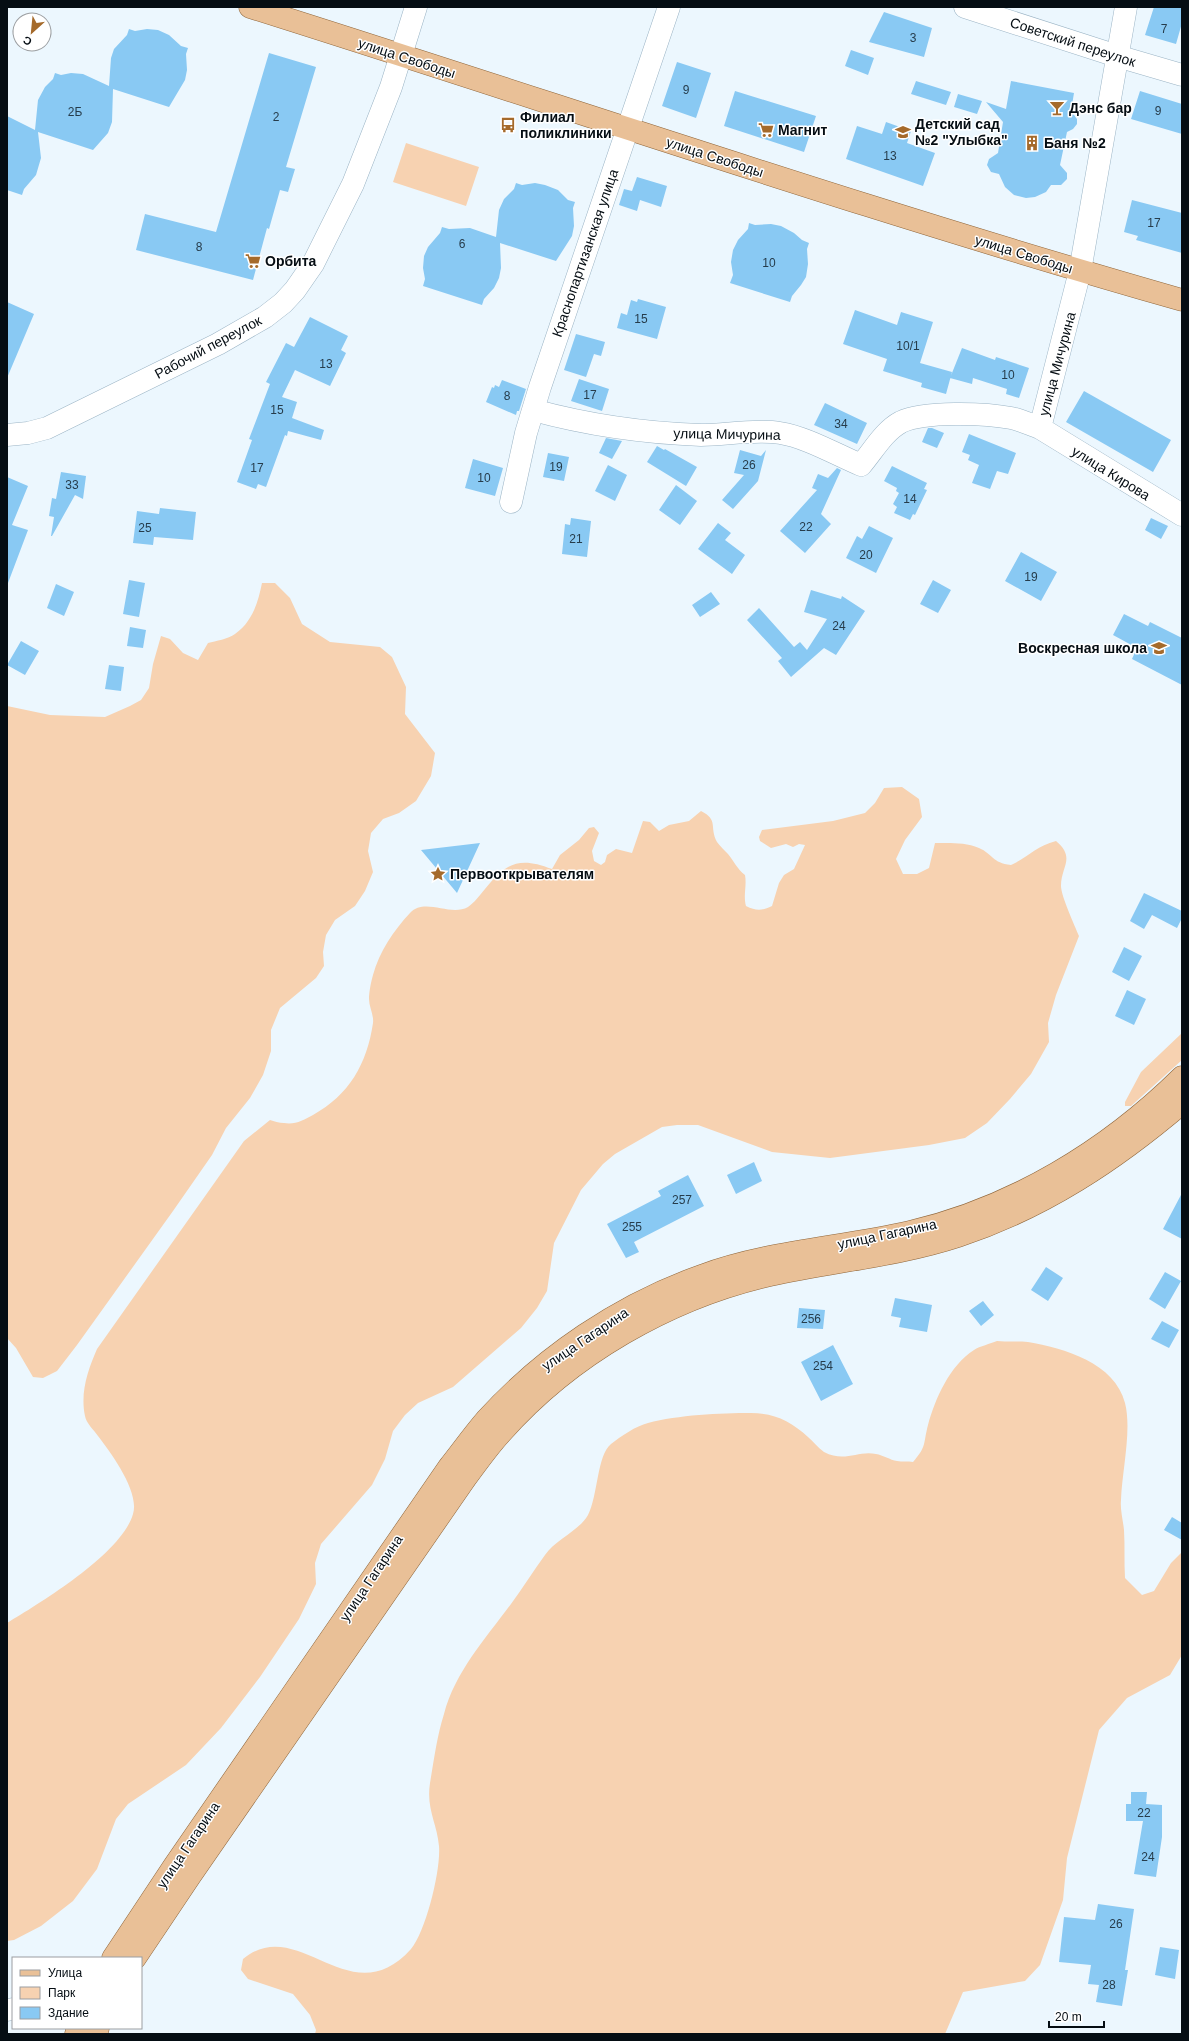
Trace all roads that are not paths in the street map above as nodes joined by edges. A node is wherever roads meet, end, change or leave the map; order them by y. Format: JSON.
{"nodes":[{"id":1,"x":250,"y":7,"type":"edge"},
{"id":2,"x":416,"y":7,"type":"edge"},
{"id":3,"x":669,"y":7,"type":"edge"},
{"id":4,"x":965,"y":7,"type":"edge"},
{"id":5,"x":1126,"y":7,"type":"edge"},
{"id":6,"x":401,"y":56,"type":"junction"},
{"id":7,"x":1117,"y":56,"type":"junction"},
{"id":8,"x":1182,"y":75,"type":"edge"},
{"id":9,"x":627,"y":129,"type":"junction"},
{"id":10,"x":1080,"y":271,"type":"junction"},
{"id":11,"x":1182,"y":300,"type":"edge"},
{"id":12,"x":533,"y":410,"type":"junction"},
{"id":13,"x":1040,"y":428,"type":"junction"},
{"id":14,"x":7,"y":435,"type":"edge"},
{"id":15,"x":510,"y":502,"type":"dead end"},
{"id":16,"x":1182,"y":515,"type":"edge"},
{"id":17,"x":1182,"y":1077,"type":"edge"},
{"id":18,"x":1182,"y":1103,"type":"edge"},
{"id":19,"x":114,"y":1957,"type":"edge"},
{"id":20,"x":136,"y":1957,"type":"edge"}],
"edges":[{"from":1,"to":6,"type":"main road","name":"улица Свободы"},
{"from":2,"to":6,"type":"street","name":"Рабочий переулок"},
{"from":3,"to":9,"type":"street","name":"Краснопартизанская улица"},
{"from":4,"to":7,"type":"street","name":"Советский переулок"},
{"from":5,"to":7,"type":"street","name":"улица Мичурина"},
{"from":6,"to":9,"type":"main road","name":"улица Свободы"},
{"from":6,"to":14,"type":"street","name":"Рабочий переулок"},
{"from":7,"to":8,"type":"street","name":"Советский переулок"},
{"from":7,"to":10,"type":"street","name":"улица Мичурина"},
{"from":9,"to":10,"type":"main road","name":"улица Свободы"},
{"from":9,"to":12,"type":"street","name":"Краснопартизанская улица"},
{"from":10,"to":11,"type":"main road","name":"улица Свободы"},
{"from":10,"to":13,"type":"street","name":"улица Мичурина"},
{"from":12,"to":13,"type":"street","name":"улица Мичурина"},
{"from":12,"to":15,"type":"street","name":"Краснопартизанская улица"},
{"from":13,"to":16,"type":"street","name":"улица Кирова"},
{"from":17,"to":19,"type":"main road","name":"улица Гагарина"},
{"from":18,"to":20,"type":"main road","name":"улица Гагарина"}]}
